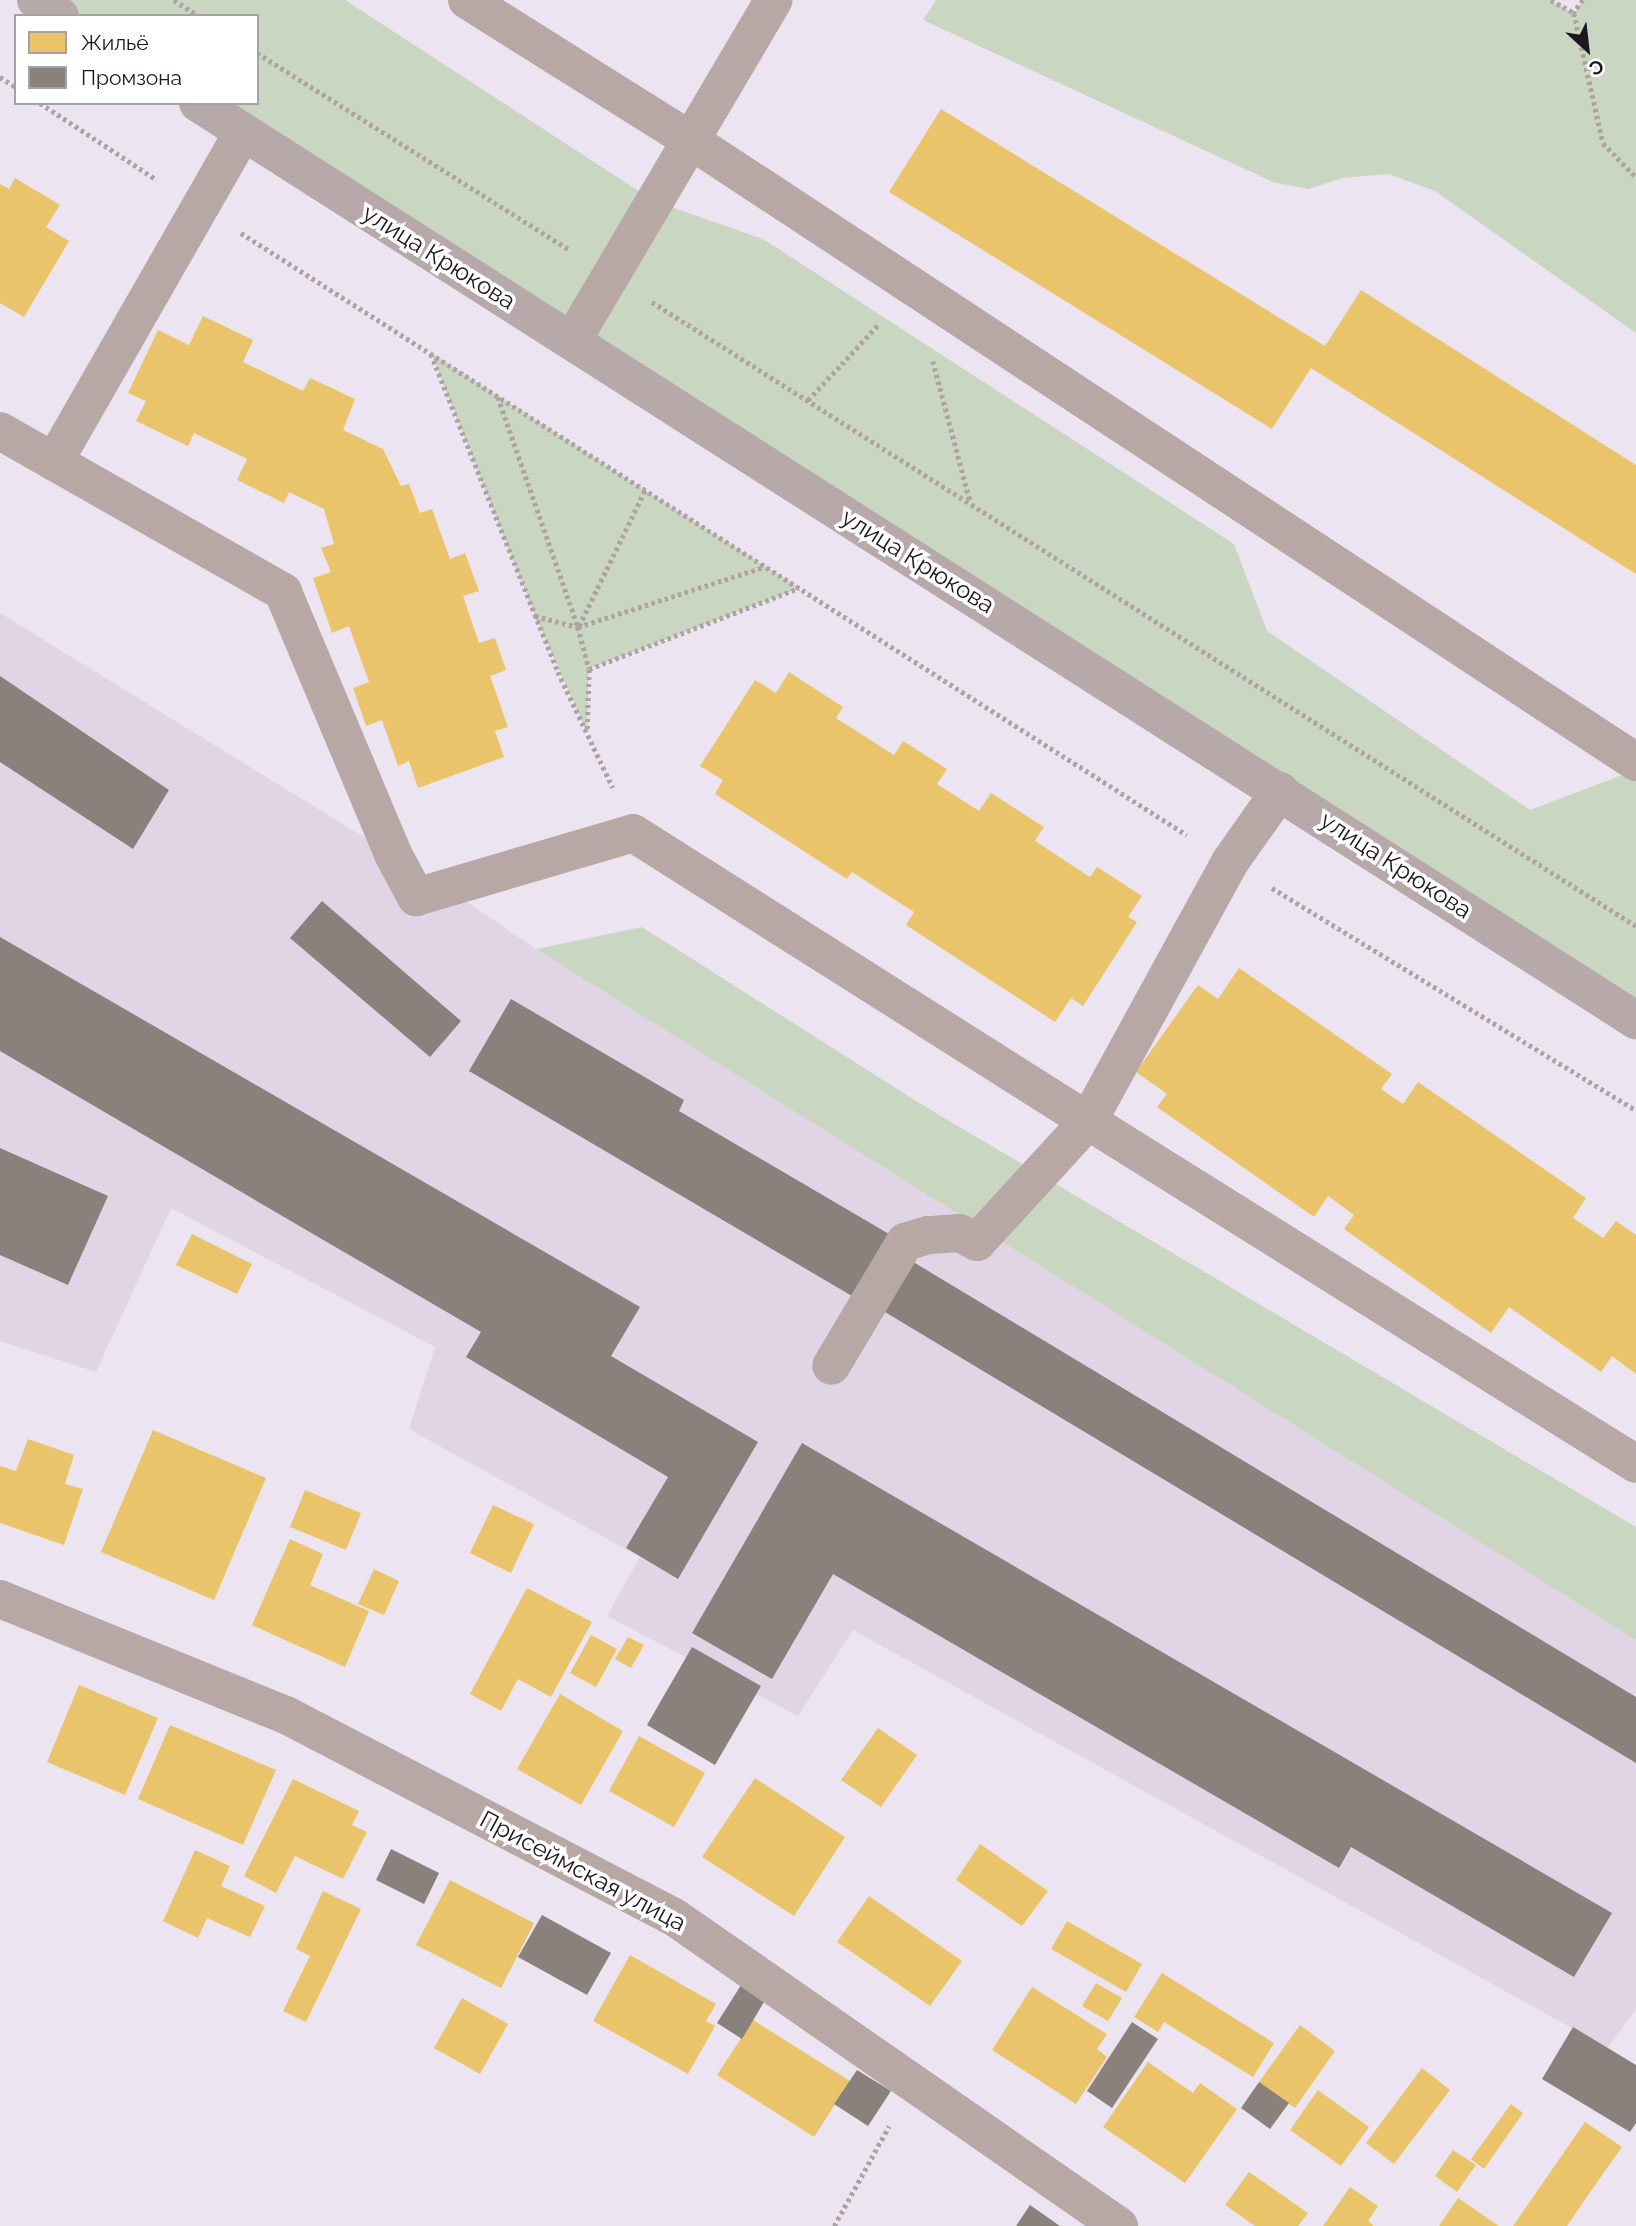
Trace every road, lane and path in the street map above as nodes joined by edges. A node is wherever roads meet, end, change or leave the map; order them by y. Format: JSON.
{"nodes":[{"id":1,"x":36,"y":0,"type":"edge"},
{"id":2,"x":174,"y":0,"type":"edge"},
{"id":3,"x":467,"y":0,"type":"edge"},
{"id":4,"x":774,"y":0,"type":"edge"},
{"id":5,"x":1551,"y":0,"type":"edge"},
{"id":6,"x":1583,"y":0,"type":"edge"},
{"id":7,"x":1574,"y":13,"type":"junction"},
{"id":8,"x":57,"y":14,"type":"edge"},
{"id":9,"x":196,"y":14,"type":"edge"},
{"id":10,"x":259,"y":54,"type":"edge"},
{"id":11,"x":43,"y":105,"type":"edge"},
{"id":12,"x":201,"y":105,"type":"edge"},
{"id":13,"x":243,"y":132,"type":"junction"},
{"id":14,"x":690,"y":140,"type":"junction"},
{"id":15,"x":1636,"y":177,"type":"edge"},
{"id":16,"x":199,"y":207,"type":"junction"},
{"id":17,"x":574,"y":252,"type":"dead end"},
{"id":18,"x":914,"y":288,"type":"junction"},
{"id":19,"x":644,"y":297,"type":"dead end"},
{"id":20,"x":572,"y":341,"type":"junction"},
{"id":21,"x":431,"y":353,"type":"junction"},
{"id":22,"x":498,"y":397,"type":"junction"},
{"id":23,"x":808,"y":400,"type":"junction"},
{"id":24,"x":0,"y":431,"type":"edge"},
{"id":25,"x":54,"y":462,"type":"junction"},
{"id":26,"x":645,"y":490,"type":"junction"},
{"id":27,"x":970,"y":502,"type":"junction"},
{"id":28,"x":765,"y":566,"type":"junction"},
{"id":29,"x":800,"y":588,"type":"junction"},
{"id":30,"x":535,"y":616,"type":"junction"},
{"id":31,"x":578,"y":626,"type":"junction"},
{"id":32,"x":589,"y":669,"type":"junction"},
{"id":33,"x":587,"y":732,"type":"junction"},
{"id":34,"x":1636,"y":762,"type":"edge"},
{"id":35,"x":1280,"y":791,"type":"junction"},
{"id":36,"x":633,"y":833,"type":"junction"},
{"id":37,"x":1230,"y":862,"type":"junction"},
{"id":38,"x":1636,"y":926,"type":"edge"},
{"id":39,"x":1636,"y":1020,"type":"edge"},
{"id":40,"x":1636,"y":1110,"type":"edge"},
{"id":41,"x":1088,"y":1121,"type":"junction"},
{"id":42,"x":831,"y":1366,"type":"dead end"},
{"id":43,"x":1636,"y":1464,"type":"edge"},
{"id":44,"x":0,"y":1599,"type":"edge"},
{"id":45,"x":913,"y":2083,"type":"junction"},
{"id":46,"x":834,"y":2226,"type":"edge"},
{"id":47,"x":1119,"y":2226,"type":"edge"}],
"edges":[{"from":1,"to":8,"type":"main road"},
{"from":2,"to":9,"type":"path"},
{"from":3,"to":14,"type":"street"},
{"from":4,"to":14,"type":"street"},
{"from":5,"to":7,"type":"path"},
{"from":6,"to":7,"type":"path"},
{"from":7,"to":15,"type":"path"},
{"from":10,"to":17,"type":"path"},
{"from":11,"to":16,"type":"path"},
{"from":12,"to":13,"type":"main road","name":"улица Крюкова"},
{"from":13,"to":16,"type":"street"},
{"from":13,"to":20,"type":"main road","name":"улица Крюкова"},
{"from":14,"to":18,"type":"street"},
{"from":14,"to":20,"type":"street"},
{"from":16,"to":21,"type":"path"},
{"from":16,"to":25,"type":"street"},
{"from":18,"to":23,"type":"path"},
{"from":18,"to":27,"type":"path"},
{"from":18,"to":34,"type":"street"},
{"from":19,"to":23,"type":"path"},
{"from":20,"to":35,"type":"main road","name":"улица Крюкова"},
{"from":21,"to":22,"type":"path"},
{"from":21,"to":30,"type":"path"},
{"from":22,"to":26,"type":"path"},
{"from":22,"to":31,"type":"path"},
{"from":23,"to":27,"type":"path"},
{"from":24,"to":25,"type":"street"},
{"from":25,"to":36,"type":"street"},
{"from":26,"to":28,"type":"path"},
{"from":26,"to":31,"type":"path"},
{"from":27,"to":38,"type":"path"},
{"from":28,"to":29,"type":"path"},
{"from":28,"to":31,"type":"path"},
{"from":29,"to":32,"type":"path"},
{"from":29,"to":37,"type":"path"},
{"from":30,"to":31,"type":"path"},
{"from":30,"to":33,"type":"path"},
{"from":31,"to":32,"type":"path"},
{"from":32,"to":33,"type":"path"},
{"from":33,"to":36,"type":"path"},
{"from":35,"to":37,"type":"street"},
{"from":35,"to":39,"type":"main road","name":"улица Крюкова"},
{"from":36,"to":41,"type":"street"},
{"from":37,"to":40,"type":"path"},
{"from":37,"to":41,"type":"street"},
{"from":41,"to":42,"type":"street"},
{"from":41,"to":43,"type":"street"},
{"from":44,"to":45,"type":"street","name":"Присеймская улица"},
{"from":45,"to":46,"type":"path"},
{"from":45,"to":47,"type":"street","name":"Присеймская улица"}]}
